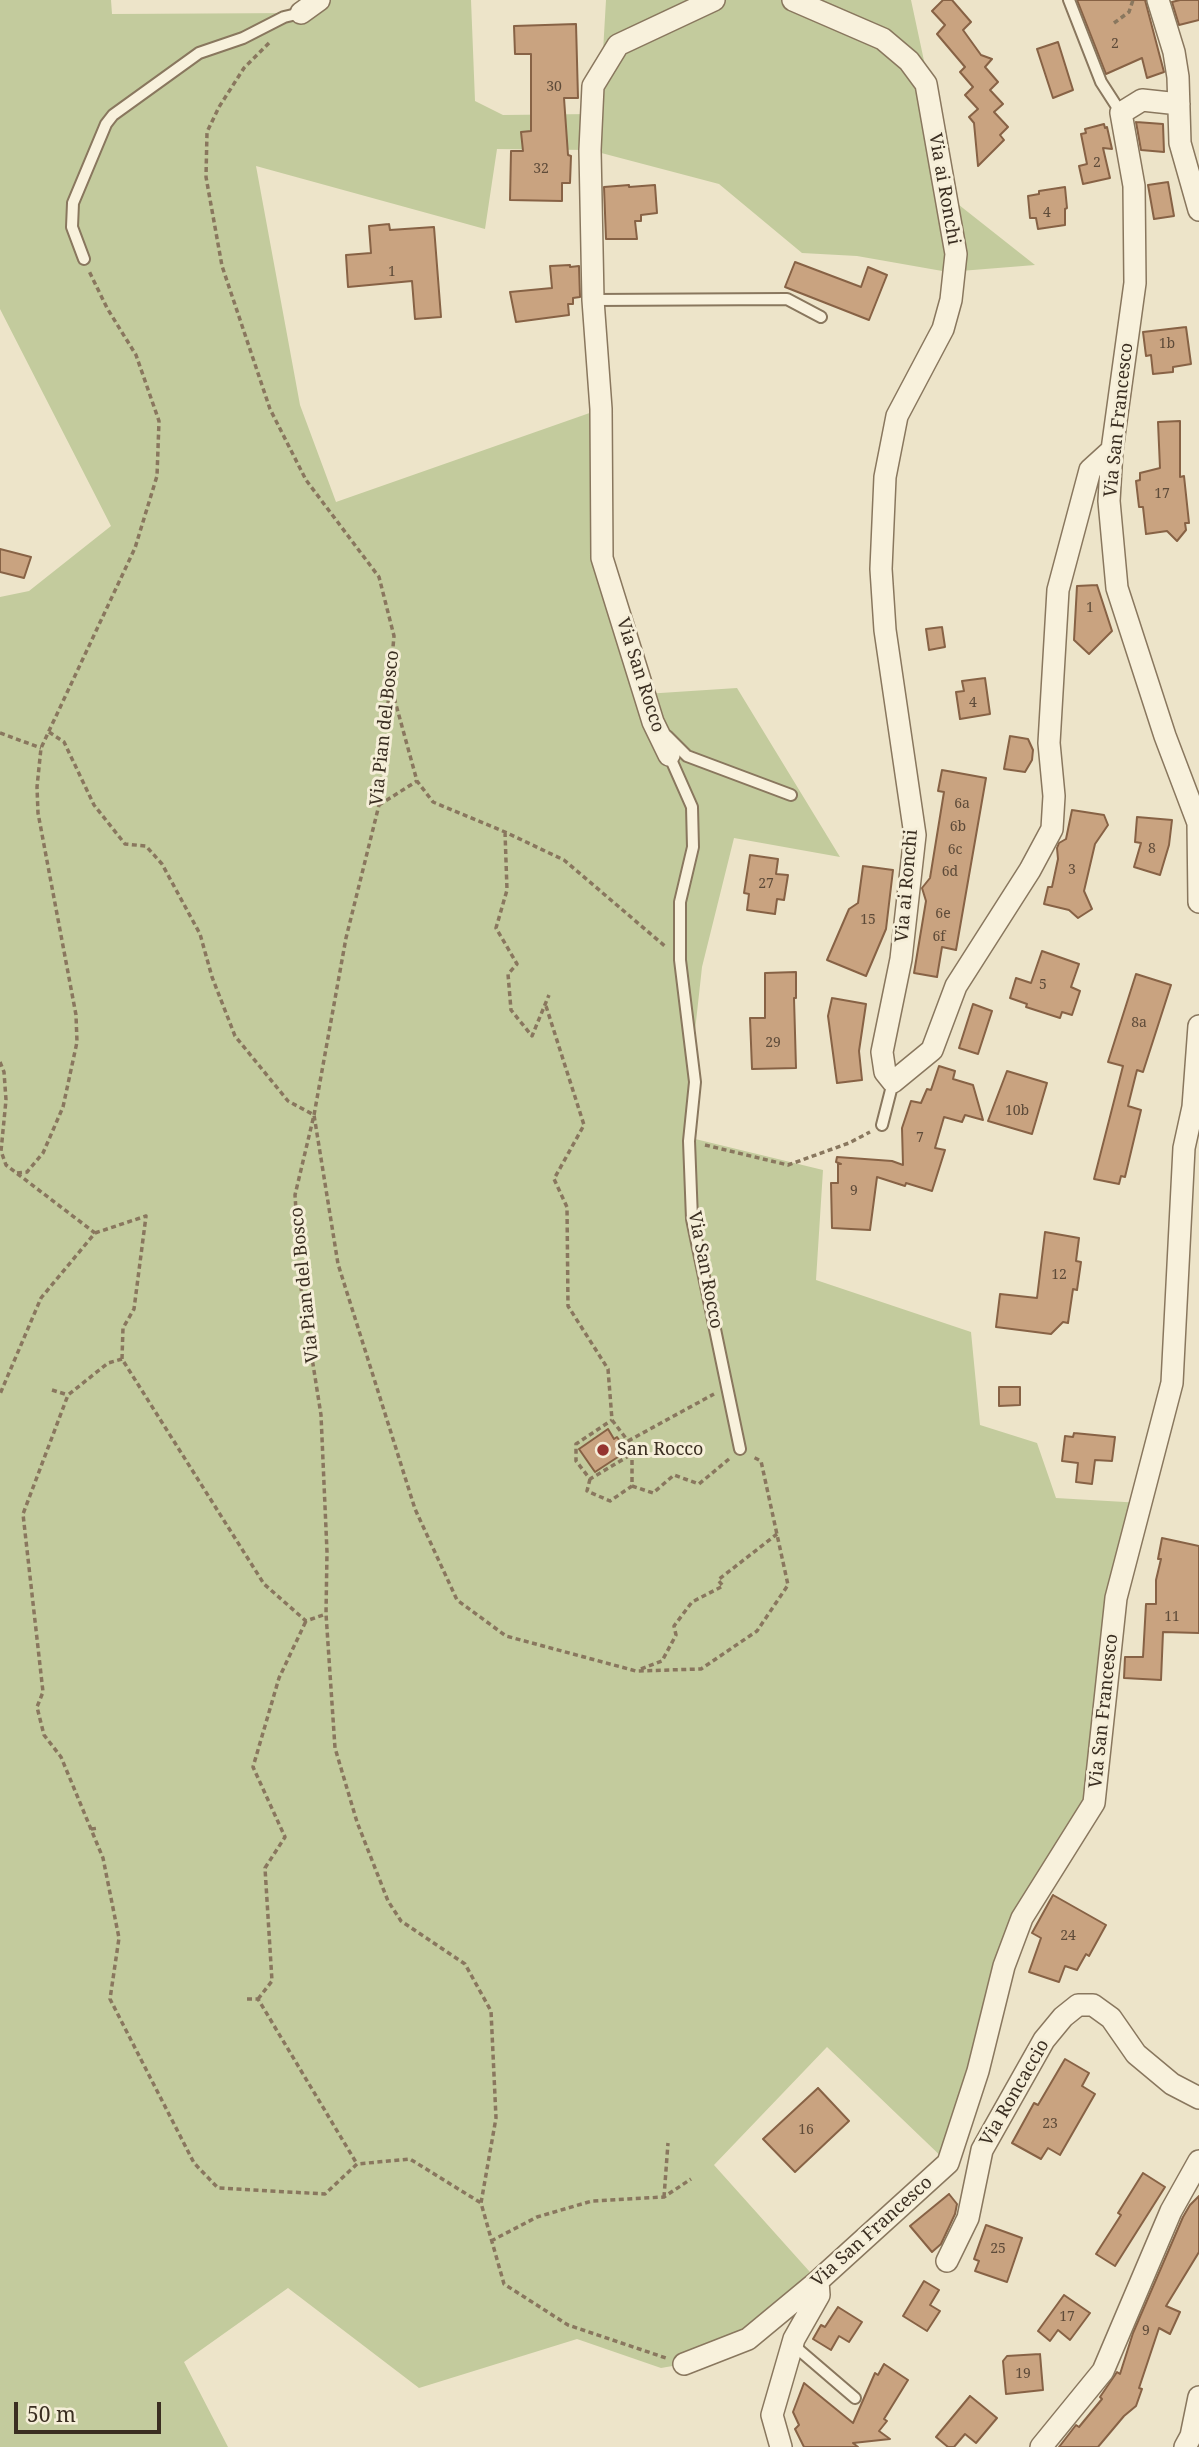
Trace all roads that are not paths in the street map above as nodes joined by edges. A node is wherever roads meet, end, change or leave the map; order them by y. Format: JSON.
{"nodes":[{"id":1,"x":319,"y":0,"type":"edge"},
{"id":2,"x":713,"y":0,"type":"edge"},
{"id":3,"x":793,"y":0,"type":"edge"},
{"id":4,"x":1069,"y":0,"type":"edge"},
{"id":5,"x":1158,"y":0,"type":"edge"},
{"id":6,"x":301,"y":13,"type":"joint"},
{"id":7,"x":1179,"y":104,"type":"junction"},
{"id":8,"x":1121,"y":113,"type":"junction"},
{"id":9,"x":1199,"y":210,"type":"edge"},
{"id":10,"x":84,"y":259,"type":"road end"},
{"id":11,"x":593,"y":300,"type":"junction"},
{"id":12,"x":821,"y":317,"type":"dead end"},
{"id":13,"x":1112,"y":450,"type":"junction"},
{"id":14,"x":653,"y":722,"type":"junction"},
{"id":15,"x":669,"y":755,"type":"joint"},
{"id":16,"x":791,"y":795,"type":"dead end"},
{"id":17,"x":1199,"y":902,"type":"edge"},
{"id":18,"x":1199,"y":1026,"type":"edge"},
{"id":19,"x":893,"y":1082,"type":"junction"},
{"id":20,"x":883,"y":1125,"type":"road end"},
{"id":21,"x":740,"y":1449,"type":"road end"},
{"id":22,"x":1199,"y":2098,"type":"edge"},
{"id":23,"x":1199,"y":2161,"type":"edge"},
{"id":24,"x":947,"y":2261,"type":"dead end"},
{"id":25,"x":818,"y":2281,"type":"junction"},
{"id":26,"x":794,"y":2339,"type":"junction"},
{"id":27,"x":684,"y":2364,"type":"road end"},
{"id":28,"x":1199,"y":2397,"type":"edge"},
{"id":29,"x":855,"y":2398,"type":"dead end"},
{"id":30,"x":781,"y":2447,"type":"edge"},
{"id":31,"x":1041,"y":2447,"type":"edge"},
{"id":32,"x":1185,"y":2447,"type":"edge"}],
"edges":[{"from":1,"to":6,"type":"street"},
{"from":2,"to":11,"type":"street","name":"Via San Rocco"},
{"from":3,"to":19,"type":"street","name":"Via ai Ronchi"},
{"from":4,"to":8,"type":"lane"},
{"from":5,"to":7,"type":"street"},
{"from":6,"to":10,"type":"lane"},
{"from":7,"to":8,"type":"street"},
{"from":7,"to":9,"type":"street"},
{"from":8,"to":13,"type":"street","name":"Via San Francesco"},
{"from":11,"to":12,"type":"lane"},
{"from":11,"to":14,"type":"street","name":"Via San Rocco"},
{"from":13,"to":17,"type":"street","name":"Via San Francesco"},
{"from":13,"to":19,"type":"street"},
{"from":14,"to":15,"type":"street","name":"Via San Rocco"},
{"from":14,"to":16,"type":"lane"},
{"from":15,"to":21,"type":"lane","name":"Via San Rocco"},
{"from":18,"to":25,"type":"street","name":"Via San Francesco"},
{"from":19,"to":20,"type":"lane"},
{"from":22,"to":24,"type":"street","name":"Via Roncaccio"},
{"from":23,"to":31,"type":"street"},
{"from":25,"to":26,"type":"street"},
{"from":25,"to":27,"type":"street","name":"Via San Francesco"},
{"from":26,"to":29,"type":"lane"},
{"from":26,"to":30,"type":"street"},
{"from":28,"to":32,"type":"street"}]}
